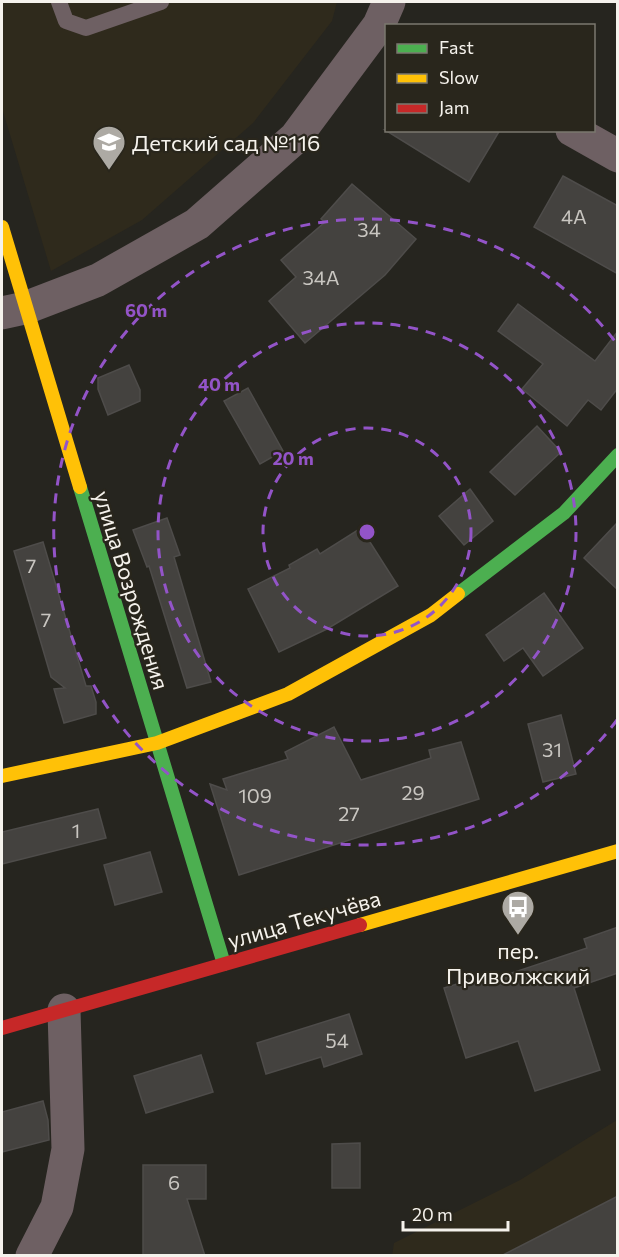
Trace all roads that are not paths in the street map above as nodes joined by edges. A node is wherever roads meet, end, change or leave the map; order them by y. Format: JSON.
{"nodes":[{"id":1,"x":59,"y":2,"type":"edge"},
{"id":2,"x":161,"y":2,"type":"edge"},
{"id":3,"x":381,"y":14,"type":"edge"},
{"id":4,"x":576,"y":132,"type":"edge"},
{"id":5,"x":618,"y":156,"type":"edge"},
{"id":6,"x":2,"y":228,"type":"edge"},
{"id":7,"x":13,"y":310,"type":"edge"},
{"id":8,"x":618,"y":455,"type":"edge"},
{"id":9,"x":157,"y":743,"type":"junction"},
{"id":10,"x":2,"y":776,"type":"edge"},
{"id":11,"x":618,"y":851,"type":"edge"},
{"id":12,"x":224,"y":964,"type":"junction"},
{"id":13,"x":64,"y":1010,"type":"junction"},
{"id":14,"x":2,"y":1028,"type":"edge"},
{"id":15,"x":32,"y":1256,"type":"edge"}],
"edges":[{"from":1,"to":2,"type":"lane"},
{"from":3,"to":7,"type":"street"},
{"from":4,"to":5,"type":"street"},
{"from":6,"to":7,"type":"street","name":"улица Возрождения"},
{"from":7,"to":9,"type":"street","name":"улица Возрождения"},
{"from":8,"to":9,"type":"street"},
{"from":9,"to":10,"type":"street"},
{"from":9,"to":12,"type":"street","name":"улица Возрождения"},
{"from":11,"to":12,"type":"street","name":"улица Текучёва"},
{"from":12,"to":13,"type":"street","name":"улица Текучёва"},
{"from":13,"to":14,"type":"street","name":"улица Текучёва"},
{"from":13,"to":15,"type":"street"}]}
